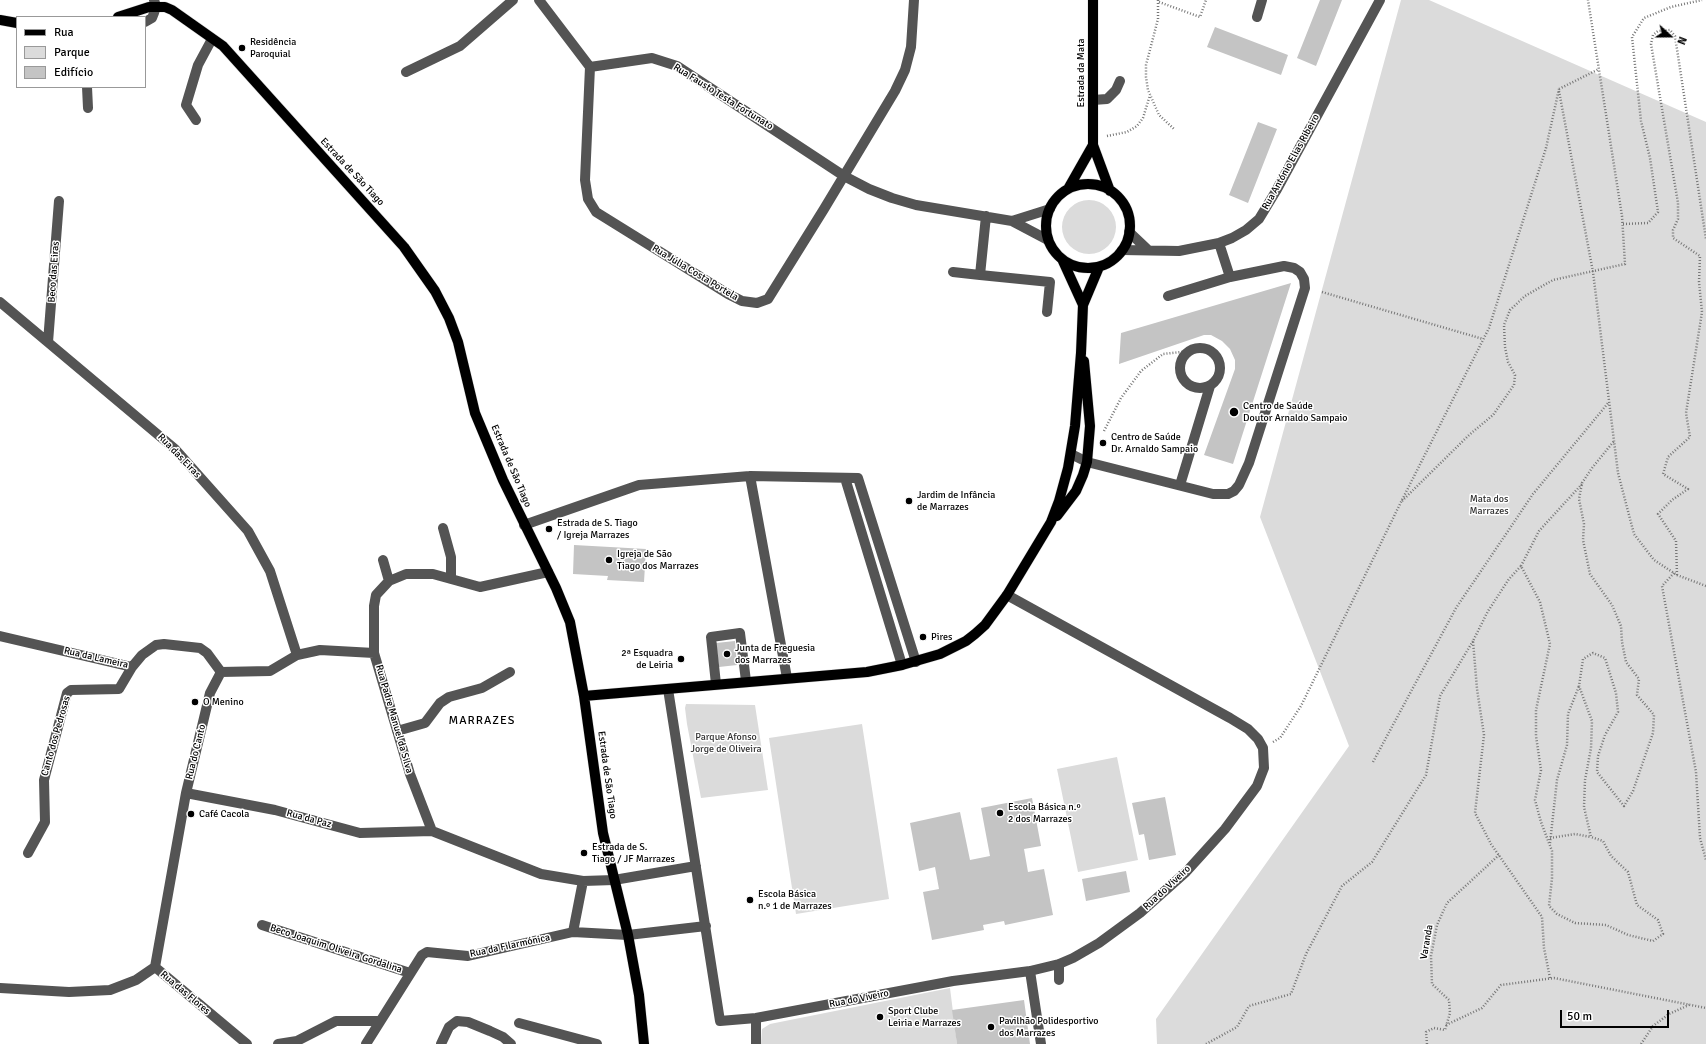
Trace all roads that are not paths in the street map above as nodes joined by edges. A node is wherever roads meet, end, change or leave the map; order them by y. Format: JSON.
{"nodes":[{"id":1,"x":513,"y":0,"type":"edge"},
{"id":2,"x":539,"y":0,"type":"edge"},
{"id":3,"x":914,"y":0,"type":"edge"},
{"id":4,"x":1093,"y":0,"type":"edge"},
{"id":5,"x":1262,"y":0,"type":"edge"},
{"id":6,"x":1380,"y":0,"type":"edge"},
{"id":7,"x":155,"y":3,"type":"edge"},
{"id":8,"x":121,"y":16,"type":"edge"},
{"id":9,"x":1257,"y":17,"type":"dead end"},
{"id":10,"x":0,"y":20,"type":"edge"},
{"id":11,"x":146,"y":21,"type":"edge"},
{"id":12,"x":16,"y":23,"type":"edge"},
{"id":13,"x":212,"y":38,"type":"junction"},
{"id":14,"x":590,"y":67,"type":"junction"},
{"id":15,"x":406,"y":72,"type":"dead end"},
{"id":16,"x":1120,"y":81,"type":"dead end"},
{"id":17,"x":87,"y":88,"type":"edge"},
{"id":18,"x":1093,"y":100,"type":"junction"},
{"id":19,"x":88,"y":108,"type":"dead end"},
{"id":20,"x":196,"y":120,"type":"dead end"},
{"id":21,"x":1093,"y":145,"type":"junction"},
{"id":22,"x":844,"y":176,"type":"junction"},
{"id":23,"x":1068,"y":189,"type":"junction"},
{"id":24,"x":1110,"y":191,"type":"junction"},
{"id":25,"x":59,"y":201,"type":"dead end"},
{"id":26,"x":1050,"y":209,"type":"junction"},
{"id":27,"x":986,"y":216,"type":"junction"},
{"id":28,"x":1012,"y":221,"type":"junction"},
{"id":29,"x":1129,"y":232,"type":"junction"},
{"id":30,"x":1048,"y":240,"type":"junction"},
{"id":31,"x":1219,"y":243,"type":"junction"},
{"id":32,"x":1122,"y":250,"type":"junction"},
{"id":33,"x":1148,"y":250,"type":"junction"},
{"id":34,"x":1062,"y":259,"type":"junction"},
{"id":35,"x":1099,"y":267,"type":"junction"},
{"id":36,"x":953,"y":272,"type":"dead end"},
{"id":37,"x":980,"y":275,"type":"junction"},
{"id":38,"x":1230,"y":277,"type":"junction"},
{"id":39,"x":1168,"y":296,"type":"dead end"},
{"id":40,"x":0,"y":302,"type":"edge"},
{"id":41,"x":1083,"y":304,"type":"junction"},
{"id":42,"x":1047,"y":312,"type":"dead end"},
{"id":43,"x":48,"y":342,"type":"junction"},
{"id":44,"x":1082,"y":353,"type":"junction"},
{"id":45,"x":1210,"y":386,"type":"junction"},
{"id":46,"x":1071,"y":454,"type":"junction"},
{"id":47,"x":1087,"y":462,"type":"junction"},
{"id":48,"x":750,"y":476,"type":"junction"},
{"id":49,"x":845,"y":478,"type":"junction"},
{"id":50,"x":1180,"y":485,"type":"junction"},
{"id":51,"x":1051,"y":522,"type":"junction"},
{"id":52,"x":524,"y":525,"type":"junction"},
{"id":53,"x":443,"y":528,"type":"dead end"},
{"id":54,"x":383,"y":560,"type":"dead end"},
{"id":55,"x":548,"y":572,"type":"junction"},
{"id":56,"x":451,"y":578,"type":"junction"},
{"id":57,"x":389,"y":581,"type":"junction"},
{"id":58,"x":1007,"y":595,"type":"junction"},
{"id":59,"x":0,"y":636,"type":"edge"},
{"id":60,"x":374,"y":653,"type":"junction"},
{"id":61,"x":297,"y":655,"type":"junction"},
{"id":62,"x":916,"y":662,"type":"junction"},
{"id":63,"x":902,"y":665,"type":"junction"},
{"id":64,"x":132,"y":667,"type":"junction"},
{"id":65,"x":221,"y":672,"type":"junction"},
{"id":66,"x":510,"y":672,"type":"dead end"},
{"id":67,"x":787,"y":678,"type":"junction"},
{"id":68,"x":746,"y":682,"type":"junction"},
{"id":69,"x":716,"y":684,"type":"junction"},
{"id":70,"x":668,"y":689,"type":"junction"},
{"id":71,"x":584,"y":696,"type":"junction"},
{"id":72,"x":397,"y":731,"type":"junction"},
{"id":73,"x":186,"y":793,"type":"junction"},
{"id":74,"x":432,"y":832,"type":"junction"},
{"id":75,"x":28,"y":853,"type":"dead end"},
{"id":76,"x":696,"y":866,"type":"junction"},
{"id":77,"x":614,"y":880,"type":"junction"},
{"id":78,"x":583,"y":881,"type":"junction"},
{"id":79,"x":262,"y":925,"type":"dead end"},
{"id":80,"x":706,"y":926,"type":"junction"},
{"id":81,"x":573,"y":932,"type":"junction"},
{"id":82,"x":628,"y":935,"type":"junction"},
{"id":83,"x":1059,"y":964,"type":"junction"},
{"id":84,"x":155,"y":967,"type":"junction"},
{"id":85,"x":1030,"y":971,"type":"junction"},
{"id":86,"x":410,"y":973,"type":"junction"},
{"id":87,"x":1059,"y":980,"type":"dead end"},
{"id":88,"x":0,"y":988,"type":"edge"},
{"id":89,"x":756,"y":1018,"type":"junction"},
{"id":90,"x":380,"y":1021,"type":"junction"},
{"id":91,"x":519,"y":1023,"type":"dead end"},
{"id":92,"x":247,"y":1044,"type":"edge"},
{"id":93,"x":278,"y":1044,"type":"edge"},
{"id":94,"x":366,"y":1044,"type":"edge"},
{"id":95,"x":440,"y":1044,"type":"edge"},
{"id":96,"x":511,"y":1044,"type":"edge"},
{"id":97,"x":598,"y":1044,"type":"edge"},
{"id":98,"x":644,"y":1044,"type":"edge"},
{"id":99,"x":756,"y":1044,"type":"edge"},
{"id":100,"x":1041,"y":1044,"type":"edge"}],
"edges":[{"from":1,"to":15,"type":"street"},
{"from":2,"to":14,"type":"street"},
{"from":3,"to":22,"type":"street","name":"Rua Júlia Costa Portela"},
{"from":4,"to":18,"type":"main road","name":"Estrada da Mata"},
{"from":5,"to":9,"type":"street"},
{"from":6,"to":31,"type":"street","name":"Rua António Elias Ribeiro"},
{"from":7,"to":8,"type":"main road"},
{"from":7,"to":11,"type":"street"},
{"from":7,"to":13,"type":"main road","name":"Estrada de São Tiago"},
{"from":10,"to":12,"type":"main road"},
{"from":13,"to":20,"type":"street"},
{"from":13,"to":52,"type":"main road","name":"Estrada de São Tiago"},
{"from":14,"to":22,"type":"street","name":"Rua Fausto Testa Fortunato"},
{"from":14,"to":22,"type":"street","name":"Rua Júlia Costa Portela"},
{"from":16,"to":18,"type":"street"},
{"from":17,"to":19,"type":"street"},
{"from":18,"to":21,"type":"main road","name":"Estrada da Mata"},
{"from":21,"to":23,"type":"main road","name":"Estrada da Mata"},
{"from":21,"to":24,"type":"main road","name":"Estrada da Mata"},
{"from":22,"to":27,"type":"street","name":"Rua Fausto Testa Fortunato"},
{"from":23,"to":24,"type":"main road"},
{"from":23,"to":26,"type":"main road"},
{"from":24,"to":29,"type":"main road"},
{"from":25,"to":43,"type":"street","name":"Beco das Eiras"},
{"from":26,"to":28,"type":"street"},
{"from":26,"to":30,"type":"main road"},
{"from":27,"to":28,"type":"street","name":"Rua Fausto Testa Fortunato"},
{"from":27,"to":37,"type":"street"},
{"from":28,"to":30,"type":"street"},
{"from":29,"to":32,"type":"main road"},
{"from":29,"to":33,"type":"street"},
{"from":30,"to":34,"type":"main road"},
{"from":31,"to":33,"type":"street","name":"Rua António Elias Ribeiro"},
{"from":31,"to":38,"type":"street"},
{"from":32,"to":33,"type":"street","name":"Rua António Elias Ribeiro"},
{"from":32,"to":35,"type":"main road"},
{"from":34,"to":35,"type":"main road"},
{"from":34,"to":41,"type":"main road"},
{"from":35,"to":41,"type":"main road"},
{"from":36,"to":37,"type":"street"},
{"from":37,"to":42,"type":"street"},
{"from":38,"to":39,"type":"street"},
{"from":38,"to":50,"type":"street"},
{"from":40,"to":43,"type":"street","name":"Rua das Eiras"},
{"from":41,"to":44,"type":"main road"},
{"from":43,"to":61,"type":"street","name":"Rua das Eiras"},
{"from":44,"to":46,"type":"main road"},
{"from":44,"to":47,"type":"main road"},
{"from":45,"to":45,"type":"street"},
{"from":45,"to":50,"type":"street"},
{"from":46,"to":47,"type":"street"},
{"from":46,"to":51,"type":"main road"},
{"from":47,"to":50,"type":"street"},
{"from":47,"to":51,"type":"main road"},
{"from":48,"to":49,"type":"street"},
{"from":48,"to":52,"type":"street"},
{"from":48,"to":67,"type":"street"},
{"from":49,"to":62,"type":"street"},
{"from":49,"to":63,"type":"street"},
{"from":51,"to":58,"type":"main road"},
{"from":52,"to":55,"type":"main road","name":"Estrada de São Tiago"},
{"from":53,"to":56,"type":"street"},
{"from":54,"to":57,"type":"street"},
{"from":55,"to":56,"type":"street","name":"Rua Padre Manuel da Silva"},
{"from":55,"to":71,"type":"main road","name":"Estrada de São Tiago"},
{"from":56,"to":57,"type":"street","name":"Rua Padre Manuel da Silva"},
{"from":57,"to":60,"type":"street","name":"Rua Padre Manuel da Silva"},
{"from":58,"to":62,"type":"main road"},
{"from":58,"to":83,"type":"street","name":"Rua do Viveiro"},
{"from":59,"to":64,"type":"street","name":"Rua da Lameira"},
{"from":60,"to":61,"type":"street"},
{"from":60,"to":72,"type":"street","name":"Rua Padre Manuel da Silva"},
{"from":61,"to":65,"type":"street"},
{"from":62,"to":63,"type":"main road"},
{"from":63,"to":67,"type":"main road"},
{"from":64,"to":65,"type":"street","name":"Rua da Lameira"},
{"from":64,"to":75,"type":"street","name":"Canto dos Pedrosas"},
{"from":65,"to":73,"type":"street","name":"Rua do Canto"},
{"from":66,"to":72,"type":"street"},
{"from":67,"to":68,"type":"main road"},
{"from":68,"to":69,"type":"main road"},
{"from":68,"to":69,"type":"street"},
{"from":69,"to":70,"type":"main road"},
{"from":70,"to":71,"type":"main road"},
{"from":70,"to":76,"type":"street"},
{"from":71,"to":77,"type":"main road","name":"Estrada de São Tiago"},
{"from":72,"to":74,"type":"street","name":"Rua Padre Manuel da Silva"},
{"from":73,"to":74,"type":"street","name":"Rua da Paz"},
{"from":73,"to":84,"type":"street","name":"Rua do Canto"},
{"from":74,"to":78,"type":"street"},
{"from":76,"to":77,"type":"street"},
{"from":76,"to":80,"type":"street"},
{"from":77,"to":78,"type":"street"},
{"from":77,"to":82,"type":"main road","name":"Estrada de São Tiago"},
{"from":78,"to":81,"type":"street"},
{"from":79,"to":86,"type":"street","name":"Beco Joaquim Oliveira Gordalina"},
{"from":80,"to":82,"type":"street","name":"Rua da Filarmónica"},
{"from":80,"to":89,"type":"street","name":"Rua do Viveiro"},
{"from":81,"to":82,"type":"street","name":"Rua da Filarmónica"},
{"from":81,"to":86,"type":"street","name":"Rua da Filarmónica"},
{"from":82,"to":98,"type":"main road","name":"Estrada de São Tiago"},
{"from":83,"to":85,"type":"street","name":"Rua do Viveiro"},
{"from":83,"to":87,"type":"street"},
{"from":84,"to":88,"type":"street","name":"Rua das Flores"},
{"from":84,"to":92,"type":"street","name":"Rua das Flores"},
{"from":85,"to":89,"type":"street","name":"Rua do Viveiro"},
{"from":85,"to":100,"type":"street"},
{"from":86,"to":90,"type":"street","name":"Rua da Filarmónica"},
{"from":89,"to":99,"type":"street"},
{"from":90,"to":93,"type":"street"},
{"from":90,"to":94,"type":"street","name":"Rua da Filarmónica"},
{"from":91,"to":97,"type":"street"},
{"from":95,"to":96,"type":"street"}]}
